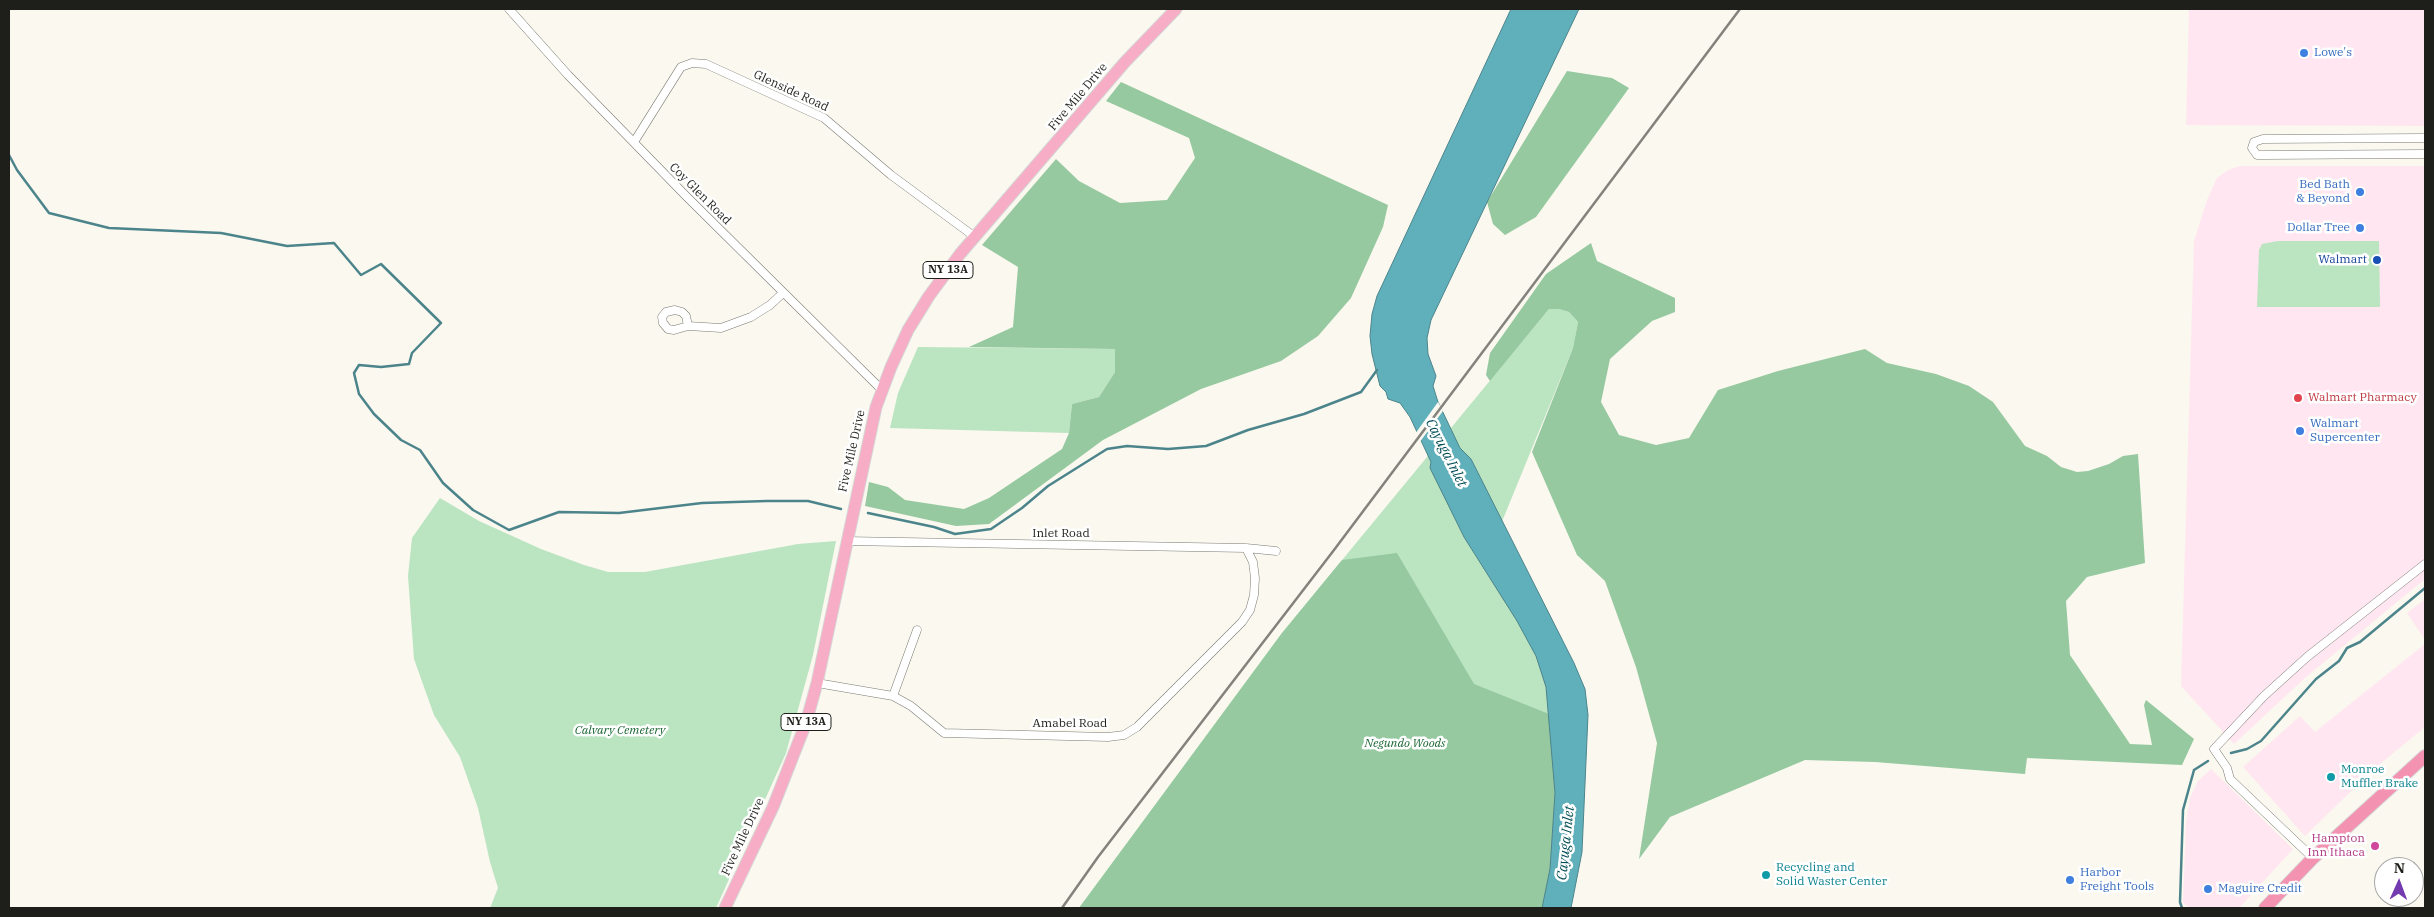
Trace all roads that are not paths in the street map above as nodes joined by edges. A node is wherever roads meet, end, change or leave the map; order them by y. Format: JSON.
{"nodes":[{"id":1,"x":509,"y":9,"type":"edge"},
{"id":2,"x":1176,"y":9,"type":"edge"},
{"id":3,"x":2425,"y":138,"type":"edge"},
{"id":4,"x":634,"y":142,"type":"junction"},
{"id":5,"x":2425,"y":154,"type":"edge"},
{"id":6,"x":975,"y":237,"type":"junction"},
{"id":7,"x":783,"y":293,"type":"junction"},
{"id":8,"x":688,"y":326,"type":"dead end"},
{"id":9,"x":882,"y":390,"type":"junction"},
{"id":10,"x":846,"y":542,"type":"junction"},
{"id":11,"x":1246,"y":548,"type":"junction"},
{"id":12,"x":1276,"y":551,"type":"dead end"},
{"id":13,"x":2425,"y":564,"type":"edge"},
{"id":14,"x":917,"y":630,"type":"dead end"},
{"id":15,"x":817,"y":683,"type":"junction"},
{"id":16,"x":893,"y":696,"type":"junction"},
{"id":17,"x":2425,"y":756,"type":"edge"},
{"id":18,"x":2313,"y":858,"type":"junction"},
{"id":19,"x":725,"y":908,"type":"edge"},
{"id":20,"x":2265,"y":908,"type":"edge"}],
"edges":[{"from":1,"to":4,"type":"street","name":"Coy Glen Road"},
{"from":2,"to":6,"type":"main road","name":"Five Mile Drive","number":"NY 13A"},
{"from":3,"to":5,"type":"street"},
{"from":4,"to":6,"type":"street","name":"Glenside Road"},
{"from":4,"to":7,"type":"street","name":"Coy Glen Road"},
{"from":6,"to":9,"type":"main road","name":"Five Mile Drive","number":"NY 13A"},
{"from":7,"to":8,"type":"street"},
{"from":7,"to":9,"type":"street","name":"Coy Glen Road"},
{"from":9,"to":10,"type":"main road","name":"Five Mile Drive","number":"NY 13A"},
{"from":10,"to":11,"type":"street","name":"Inlet Road"},
{"from":10,"to":15,"type":"main road","name":"Five Mile Drive","number":"NY 13A"},
{"from":11,"to":12,"type":"street","name":"Inlet Road"},
{"from":11,"to":16,"type":"street","name":"Amabel Road"},
{"from":13,"to":18,"type":"street"},
{"from":14,"to":16,"type":"street"},
{"from":15,"to":16,"type":"street","name":"Amabel Road"},
{"from":15,"to":19,"type":"main road","name":"Five Mile Drive","number":"NY 13A"},
{"from":17,"to":18,"type":"highway"},
{"from":18,"to":20,"type":"highway"}]}
